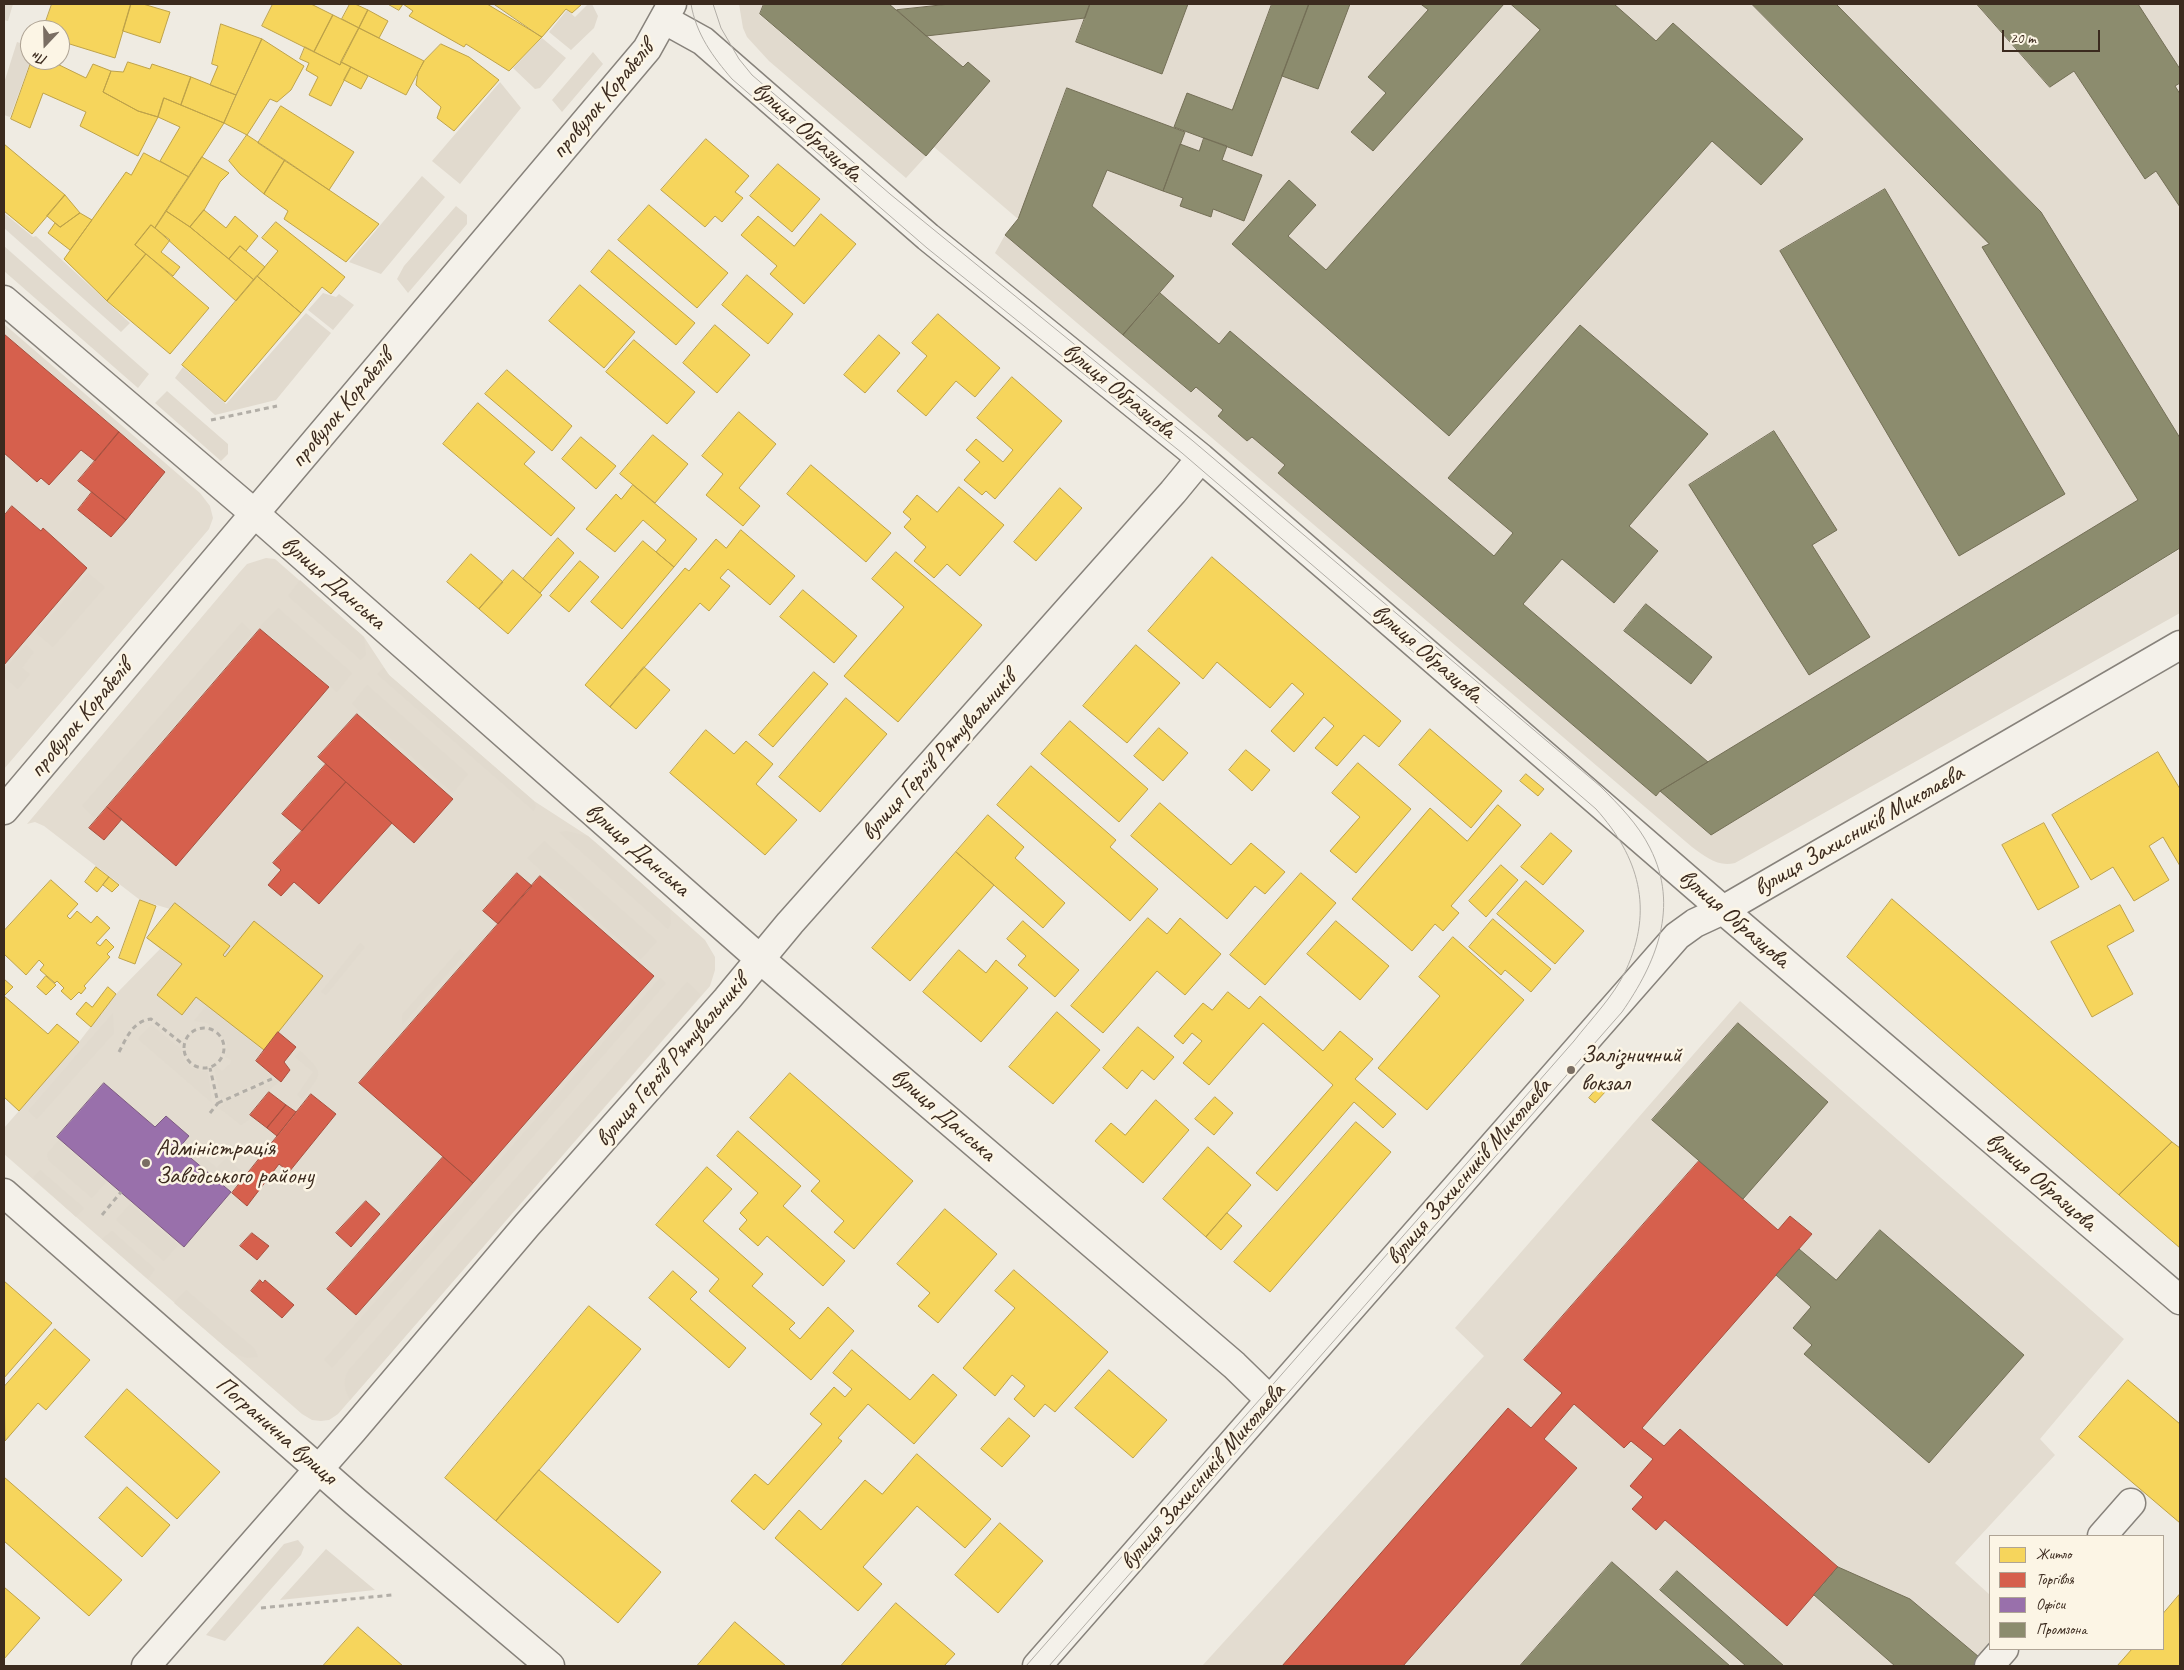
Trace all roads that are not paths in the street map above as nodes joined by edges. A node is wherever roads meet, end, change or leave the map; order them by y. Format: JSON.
{"nodes":[{"id":1,"x":669,"y":12,"type":"edge"},
{"id":2,"x":4,"y":300,"type":"edge"},
{"id":3,"x":1201,"y":458,"type":"junction"},
{"id":4,"x":254,"y":513,"type":"junction"},
{"id":5,"x":2180,"y":645,"type":"edge"},
{"id":6,"x":4,"y":810,"type":"edge"},
{"id":7,"x":1723,"y":910,"type":"junction"},
{"id":8,"x":760,"y":959,"type":"junction"},
{"id":9,"x":4,"y":1193,"type":"edge"},
{"id":10,"x":2180,"y":1300,"type":"edge"},
{"id":11,"x":1270,"y":1400,"type":"junction"},
{"id":12,"x":318,"y":1468,"type":"junction"},
{"id":13,"x":2131,"y":1503,"type":"dead end"},
{"id":14,"x":2103,"y":1535,"type":"edge"},
{"id":15,"x":2003,"y":1650,"type":"edge"},
{"id":16,"x":146,"y":1666,"type":"edge"},
{"id":17,"x":550,"y":1666,"type":"edge"},
{"id":18,"x":1037,"y":1666,"type":"edge"},
{"id":19,"x":1989,"y":1666,"type":"edge"}],
"edges":[{"from":1,"to":3,"type":"street","name":"вулиця Образцова"},
{"from":1,"to":4,"type":"street","name":"провулок Корабелів"},
{"from":2,"to":4,"type":"street","name":"вулиця Данська"},
{"from":3,"to":7,"type":"street","name":"вулиця Образцова"},
{"from":3,"to":8,"type":"street","name":"вулиця Героїв Рятувальників"},
{"from":4,"to":6,"type":"street","name":"провулок Корабелів"},
{"from":4,"to":8,"type":"street","name":"вулиця Данська"},
{"from":5,"to":7,"type":"street","name":"вулиця Захисників Миколаєва"},
{"from":7,"to":10,"type":"street","name":"вулиця Образцова"},
{"from":7,"to":11,"type":"street","name":"вулиця Захисників Миколаєва"},
{"from":8,"to":11,"type":"street","name":"вулиця Данська"},
{"from":8,"to":12,"type":"street","name":"вулиця Героїв Рятувальників"},
{"from":9,"to":12,"type":"street","name":"Погранична вулиця"},
{"from":11,"to":18,"type":"street","name":"вулиця Захисників Миколаєва"},
{"from":12,"to":16,"type":"street","name":"вулиця Героїв Рятувальників"},
{"from":12,"to":17,"type":"street","name":"Погранична вулиця"},
{"from":13,"to":14,"type":"street"},
{"from":15,"to":19,"type":"street"}]}
